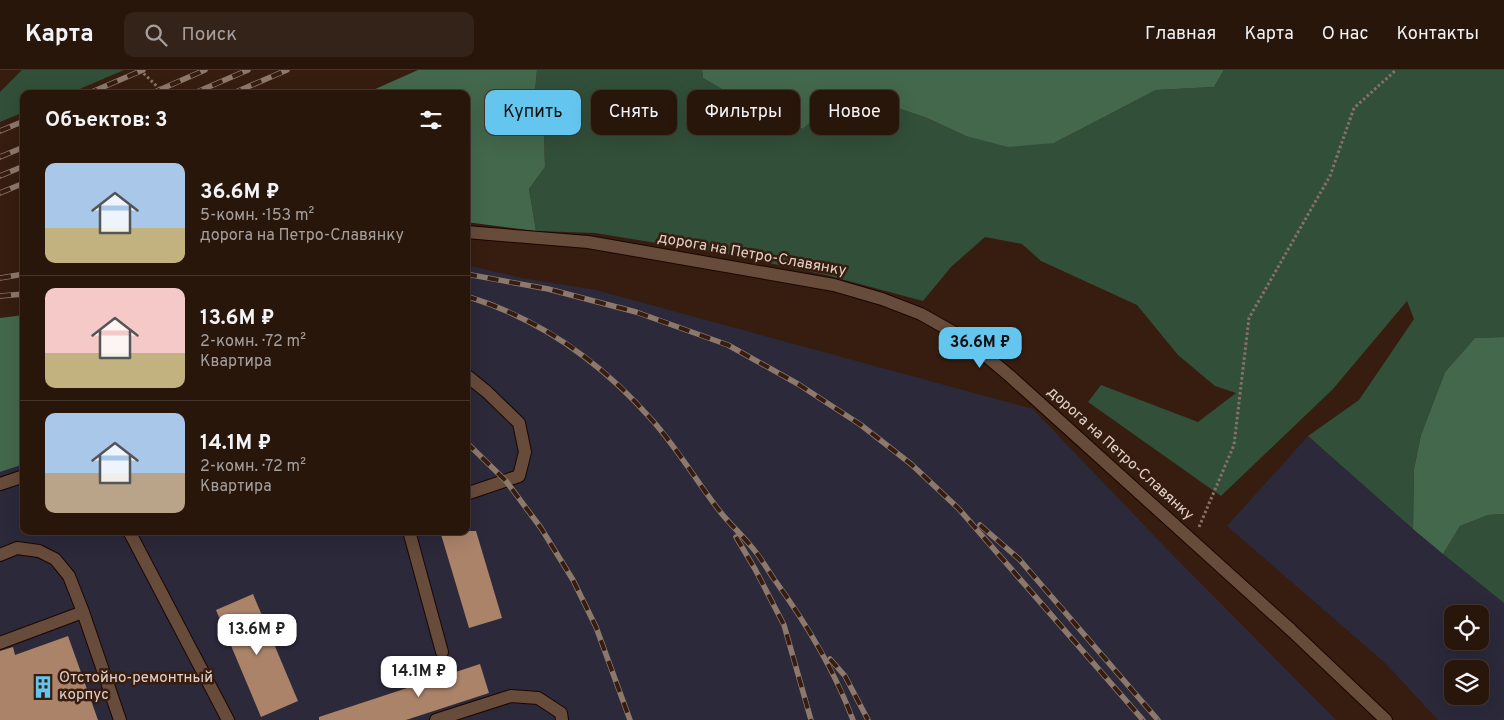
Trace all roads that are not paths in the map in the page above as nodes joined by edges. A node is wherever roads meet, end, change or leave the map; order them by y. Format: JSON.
{"nodes":[{"id":1,"x":470,"y":232,"type":"edge"},
{"id":2,"x":470,"y":378,"type":"edge"},
{"id":3,"x":20,"y":477,"type":"edge"},
{"id":4,"x":0,"y":484,"type":"edge"},
{"id":5,"x":470,"y":493,"type":"edge"},
{"id":6,"x":131,"y":535,"type":"edge"},
{"id":7,"x":410,"y":535,"type":"edge"},
{"id":8,"x":0,"y":555,"type":"edge"},
{"id":9,"x":83,"y":612,"type":"junction"},
{"id":10,"x":0,"y":643,"type":"edge"},
{"id":11,"x":442,"y":652,"type":"dead end"},
{"id":12,"x":120,"y":720,"type":"edge"},
{"id":13,"x":228,"y":720,"type":"edge"},
{"id":14,"x":436,"y":720,"type":"edge"},
{"id":15,"x":562,"y":720,"type":"edge"},
{"id":16,"x":1386,"y":720,"type":"edge"}],
"edges":[{"from":1,"to":16,"type":"street","name":"дорога на Петро-Славянку"},
{"from":2,"to":5,"type":"street"},
{"from":3,"to":4,"type":"street"},
{"from":6,"to":13,"type":"street"},
{"from":7,"to":11,"type":"street"},
{"from":8,"to":9,"type":"street"},
{"from":9,"to":10,"type":"street"},
{"from":9,"to":12,"type":"street"},
{"from":14,"to":15,"type":"street"}]}
